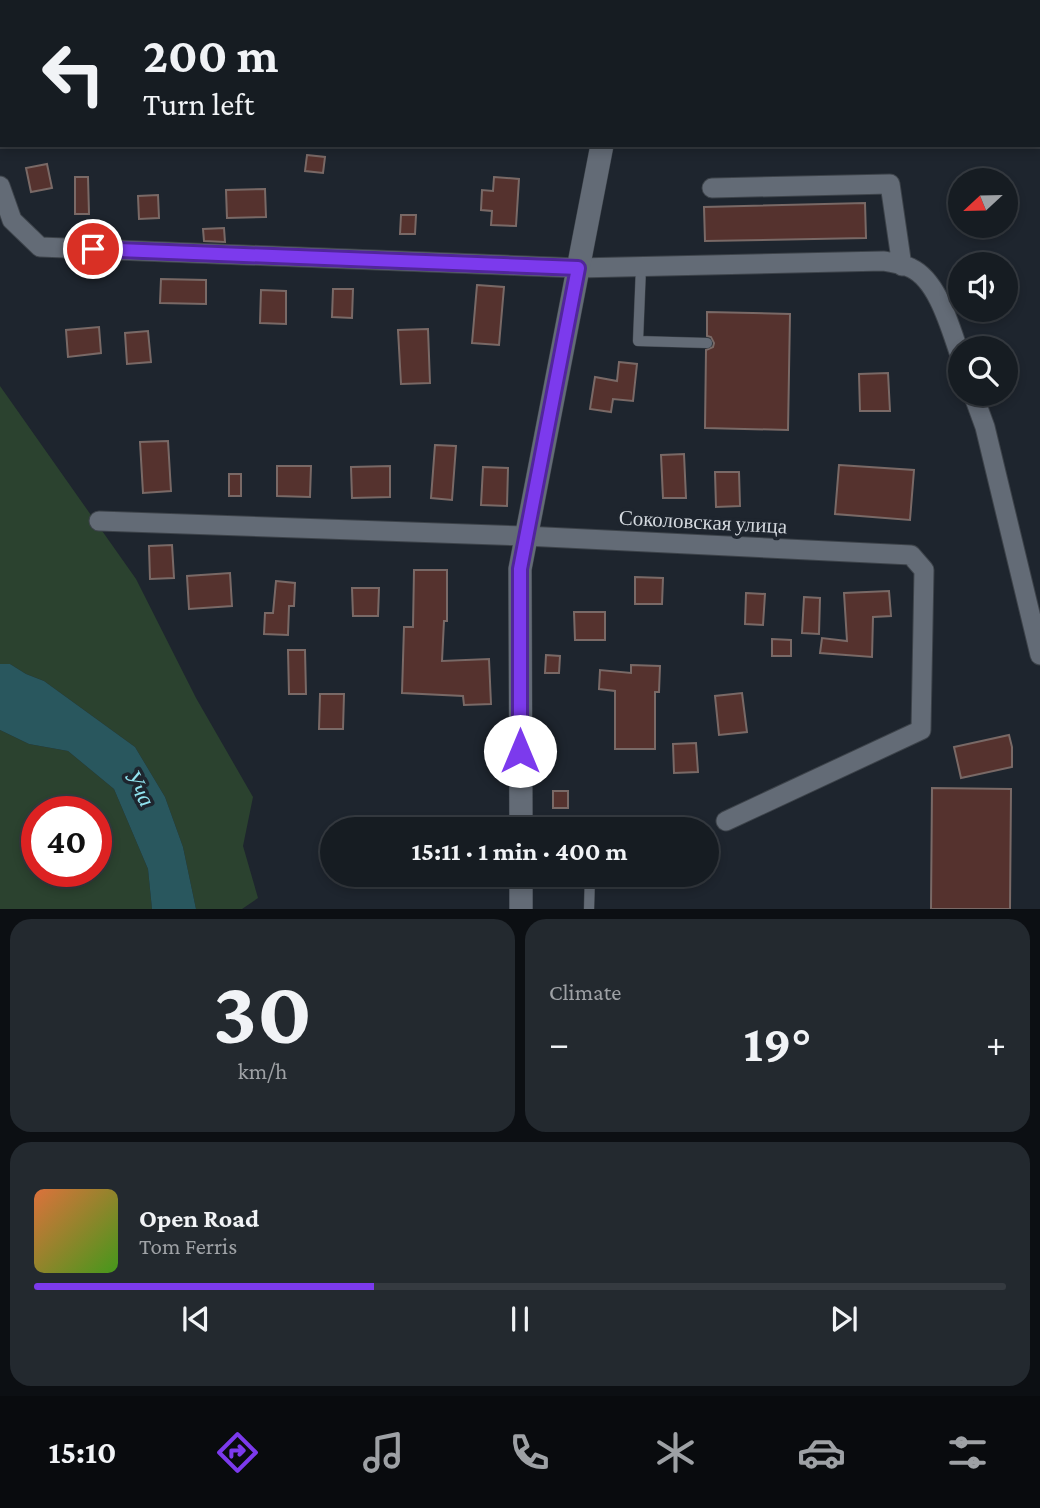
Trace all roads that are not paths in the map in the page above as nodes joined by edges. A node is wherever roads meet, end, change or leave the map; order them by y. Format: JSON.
{"nodes":[{"id":1,"x":602,"y":147,"type":"edge"},
{"id":2,"x":0,"y":186,"type":"edge"},
{"id":3,"x":712,"y":188,"type":"dead end"},
{"id":4,"x":902,"y":265,"type":"junction"},
{"id":5,"x":641,"y":267,"type":"junction"},
{"id":6,"x":578,"y":268,"type":"junction"},
{"id":7,"x":953,"y":336,"type":"edge"},
{"id":8,"x":707,"y":342,"type":"dead end"},
{"id":9,"x":978,"y":406,"type":"edge"},
{"id":10,"x":99,"y":521,"type":"dead end"},
{"id":11,"x":525,"y":536,"type":"junction"},
{"id":12,"x":1040,"y":655,"type":"edge"},
{"id":13,"x":520,"y":817,"type":"edge"},
{"id":14,"x":726,"y":821,"type":"dead end"},
{"id":15,"x":521,"y":887,"type":"edge"},
{"id":16,"x":590,"y":887,"type":"edge"},
{"id":17,"x":521,"y":909,"type":"edge"},
{"id":18,"x":589,"y":909,"type":"edge"}],
"edges":[{"from":1,"to":6,"type":"street"},
{"from":2,"to":6,"type":"street"},
{"from":3,"to":4,"type":"street"},
{"from":4,"to":5,"type":"street"},
{"from":4,"to":7,"type":"street"},
{"from":5,"to":6,"type":"street"},
{"from":5,"to":8,"type":"lane"},
{"from":6,"to":11,"type":"street"},
{"from":9,"to":12,"type":"street"},
{"from":10,"to":11,"type":"street","name":"Соколовская улица"},
{"from":11,"to":13,"type":"street"},
{"from":11,"to":14,"type":"street","name":"Соколовская улица"},
{"from":15,"to":17,"type":"street"},
{"from":16,"to":18,"type":"lane"}]}
